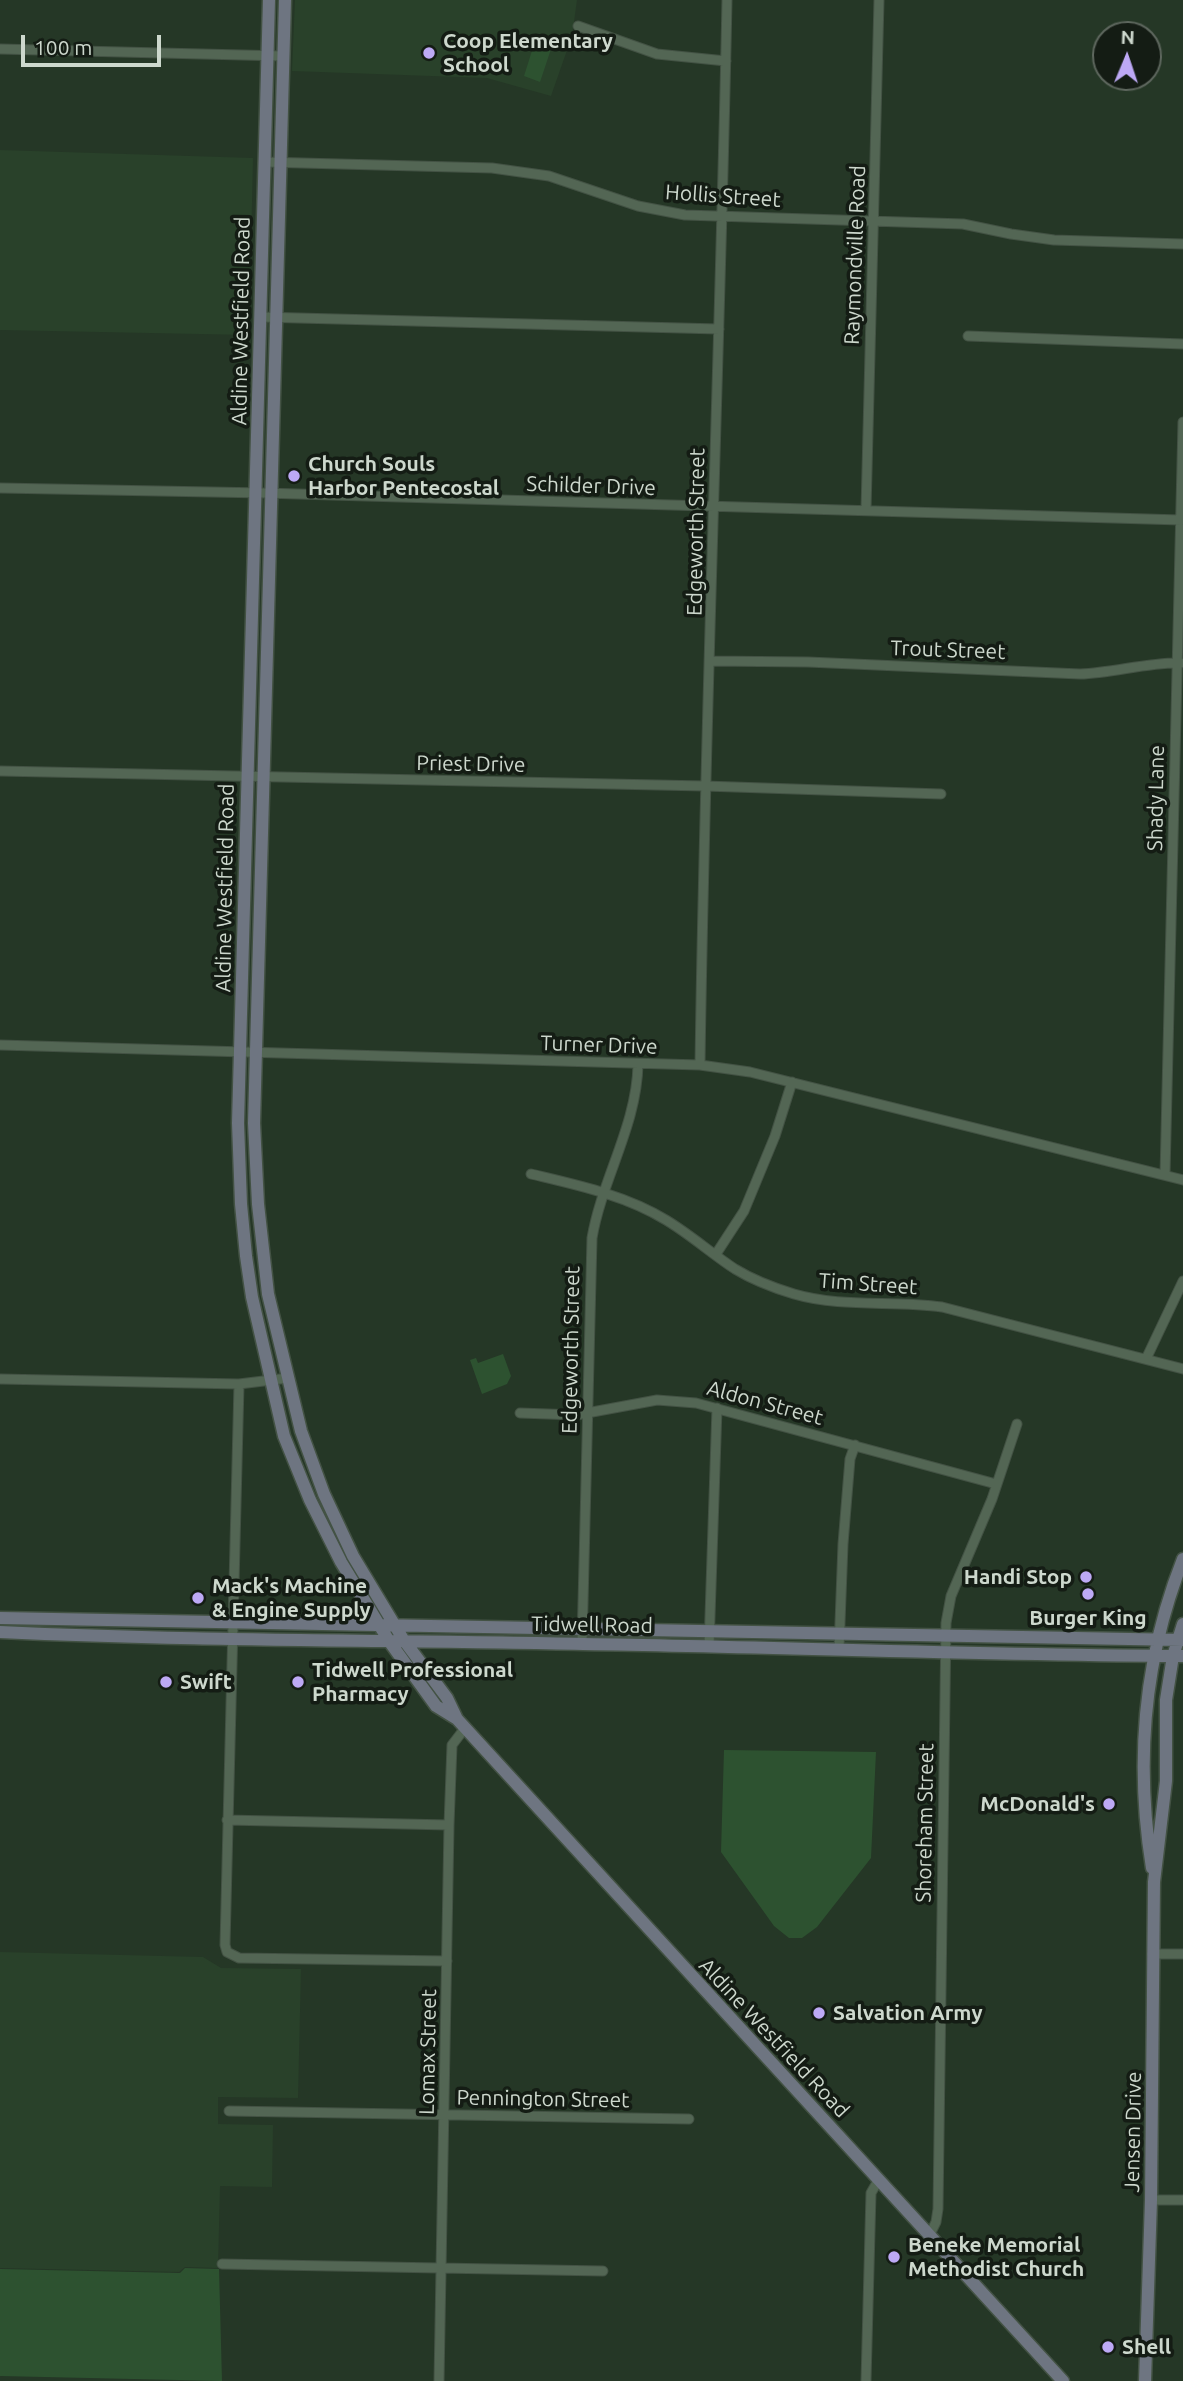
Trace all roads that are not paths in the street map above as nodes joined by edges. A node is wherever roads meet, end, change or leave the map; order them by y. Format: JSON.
{"nodes":[{"id":1,"x":269,"y":0,"type":"edge"},
{"id":2,"x":285,"y":0,"type":"edge"},
{"id":3,"x":727,"y":0,"type":"edge"},
{"id":4,"x":879,"y":0,"type":"edge"},
{"id":5,"x":578,"y":26,"type":"dead end"},
{"id":6,"x":0,"y":49,"type":"edge"},
{"id":7,"x":267,"y":55,"type":"junction"},
{"id":8,"x":283,"y":55,"type":"junction"},
{"id":9,"x":726,"y":61,"type":"junction"},
{"id":10,"x":264,"y":162,"type":"junction"},
{"id":11,"x":280,"y":163,"type":"junction"},
{"id":12,"x":721,"y":218,"type":"junction"},
{"id":13,"x":874,"y":221,"type":"junction"},
{"id":14,"x":262,"y":233,"type":"junction"},
{"id":15,"x":278,"y":233,"type":"junction"},
{"id":16,"x":1183,"y":244,"type":"edge"},
{"id":17,"x":260,"y":317,"type":"junction"},
{"id":18,"x":276,"y":318,"type":"junction"},
{"id":19,"x":719,"y":329,"type":"junction"},
{"id":20,"x":968,"y":336,"type":"dead end"},
{"id":21,"x":1183,"y":344,"type":"edge"},
{"id":22,"x":1183,"y":422,"type":"edge"},
{"id":23,"x":1183,"y":456,"type":"edge"},
{"id":24,"x":0,"y":488,"type":"edge"},
{"id":25,"x":255,"y":494,"type":"junction"},
{"id":26,"x":271,"y":494,"type":"junction"},
{"id":27,"x":714,"y":507,"type":"junction"},
{"id":28,"x":866,"y":510,"type":"junction"},
{"id":29,"x":1181,"y":520,"type":"junction"},
{"id":30,"x":251,"y":633,"type":"junction"},
{"id":31,"x":267,"y":633,"type":"junction"},
{"id":32,"x":711,"y":661,"type":"junction"},
{"id":33,"x":1180,"y":663,"type":"edge"},
{"id":34,"x":0,"y":771,"type":"edge"},
{"id":35,"x":247,"y":776,"type":"junction"},
{"id":36,"x":263,"y":776,"type":"junction"},
{"id":37,"x":705,"y":786,"type":"junction"},
{"id":38,"x":941,"y":794,"type":"dead end"},
{"id":39,"x":245,"y":911,"type":"junction"},
{"id":40,"x":261,"y":911,"type":"junction"},
{"id":41,"x":0,"y":1045,"type":"edge"},
{"id":42,"x":240,"y":1052,"type":"junction"},
{"id":43,"x":256,"y":1052,"type":"junction"},
{"id":44,"x":638,"y":1064,"type":"junction"},
{"id":45,"x":700,"y":1065,"type":"junction"},
{"id":46,"x":792,"y":1082,"type":"junction"},
{"id":47,"x":531,"y":1174,"type":"dead end"},
{"id":48,"x":1165,"y":1175,"type":"junction"},
{"id":49,"x":1183,"y":1180,"type":"edge"},
{"id":50,"x":604,"y":1192,"type":"junction"},
{"id":51,"x":716,"y":1254,"type":"junction"},
{"id":52,"x":1183,"y":1281,"type":"edge"},
{"id":53,"x":1146,"y":1359,"type":"junction"},
{"id":54,"x":1183,"y":1369,"type":"edge"},
{"id":55,"x":0,"y":1378,"type":"edge"},
{"id":56,"x":288,"y":1378,"type":"junction"},
{"id":57,"x":272,"y":1380,"type":"junction"},
{"id":58,"x":239,"y":1384,"type":"junction"},
{"id":59,"x":717,"y":1408,"type":"junction"},
{"id":60,"x":520,"y":1413,"type":"dead end"},
{"id":61,"x":587,"y":1414,"type":"junction"},
{"id":62,"x":1017,"y":1424,"type":"dead end"},
{"id":63,"x":855,"y":1445,"type":"junction"},
{"id":64,"x":996,"y":1485,"type":"junction"},
{"id":65,"x":324,"y":1494,"type":"junction"},
{"id":66,"x":310,"y":1500,"type":"junction"},
{"id":67,"x":1183,"y":1559,"type":"edge"},
{"id":68,"x":0,"y":1618,"type":"edge"},
{"id":69,"x":112,"y":1620,"type":"junction"},
{"id":70,"x":233,"y":1621,"type":"junction"},
{"id":71,"x":1183,"y":1624,"type":"edge"},
{"id":72,"x":380,"y":1626,"type":"junction"},
{"id":73,"x":396,"y":1626,"type":"junction"},
{"id":74,"x":582,"y":1628,"type":"junction"},
{"id":75,"x":709,"y":1631,"type":"junction"},
{"id":76,"x":0,"y":1632,"type":"edge"},
{"id":77,"x":840,"y":1633,"type":"junction"},
{"id":78,"x":945,"y":1636,"type":"junction"},
{"id":79,"x":109,"y":1637,"type":"junction"},
{"id":80,"x":232,"y":1638,"type":"junction"},
{"id":81,"x":1158,"y":1639,"type":"junction"},
{"id":82,"x":1180,"y":1640,"type":"edge"},
{"id":83,"x":389,"y":1641,"type":"junction"},
{"id":84,"x":405,"y":1642,"type":"junction"},
{"id":85,"x":582,"y":1644,"type":"junction"},
{"id":86,"x":709,"y":1646,"type":"junction"},
{"id":87,"x":839,"y":1649,"type":"junction"},
{"id":88,"x":944,"y":1653,"type":"junction"},
{"id":89,"x":1153,"y":1656,"type":"junction"},
{"id":90,"x":1178,"y":1656,"type":"edge"},
{"id":91,"x":461,"y":1723,"type":"junction"},
{"id":92,"x":227,"y":1820,"type":"junction"},
{"id":93,"x":449,"y":1825,"type":"junction"},
{"id":94,"x":1154,"y":1882,"type":"junction"},
{"id":95,"x":1153,"y":1954,"type":"junction"},
{"id":96,"x":1183,"y":1954,"type":"edge"},
{"id":97,"x":447,"y":1961,"type":"junction"},
{"id":98,"x":229,"y":2111,"type":"dead end"},
{"id":99,"x":445,"y":2115,"type":"junction"},
{"id":100,"x":689,"y":2119,"type":"dead end"},
{"id":101,"x":878,"y":2179,"type":"junction"},
{"id":102,"x":1151,"y":2200,"type":"junction"},
{"id":103,"x":1183,"y":2200,"type":"edge"},
{"id":104,"x":930,"y":2234,"type":"junction"},
{"id":105,"x":222,"y":2264,"type":"dead end"},
{"id":106,"x":442,"y":2268,"type":"junction"},
{"id":107,"x":603,"y":2271,"type":"dead end"},
{"id":108,"x":439,"y":2381,"type":"edge"},
{"id":109,"x":866,"y":2381,"type":"edge"},
{"id":110,"x":1063,"y":2381,"type":"edge"},
{"id":111,"x":1145,"y":2381,"type":"edge"}],
"edges":[{"from":1,"to":7,"type":"main road","name":"Aldine Westfield Road"},
{"from":2,"to":8,"type":"main road","name":"Aldine Westfield Road"},
{"from":3,"to":9,"type":"street","name":"Edgeworth Street"},
{"from":4,"to":13,"type":"street","name":"Raymondville Road"},
{"from":5,"to":9,"type":"street"},
{"from":6,"to":7,"type":"street"},
{"from":7,"to":8,"type":"street"},
{"from":7,"to":10,"type":"main road","name":"Aldine Westfield Road"},
{"from":8,"to":11,"type":"main road","name":"Aldine Westfield Road"},
{"from":9,"to":12,"type":"street","name":"Edgeworth Street"},
{"from":10,"to":11,"type":"street","name":"Hollis Street"},
{"from":10,"to":14,"type":"main road","name":"Aldine Westfield Road"},
{"from":11,"to":12,"type":"street","name":"Hollis Street"},
{"from":11,"to":15,"type":"main road","name":"Aldine Westfield Road"},
{"from":12,"to":13,"type":"street","name":"Hollis Street"},
{"from":12,"to":19,"type":"street","name":"Edgeworth Street"},
{"from":13,"to":16,"type":"street","name":"Hollis Street"},
{"from":13,"to":28,"type":"street","name":"Raymondville Road"},
{"from":14,"to":15,"type":"main road"},
{"from":14,"to":17,"type":"main road","name":"Aldine Westfield Road"},
{"from":15,"to":18,"type":"main road","name":"Aldine Westfield Road"},
{"from":17,"to":18,"type":"street"},
{"from":17,"to":25,"type":"main road","name":"Aldine Westfield Road"},
{"from":18,"to":19,"type":"street"},
{"from":18,"to":26,"type":"main road","name":"Aldine Westfield Road"},
{"from":19,"to":27,"type":"street","name":"Edgeworth Street"},
{"from":20,"to":21,"type":"street"},
{"from":22,"to":23,"type":"street","name":"Shady Lane"},
{"from":23,"to":29,"type":"street","name":"Shady Lane"},
{"from":24,"to":25,"type":"street","name":"Schilder Drive"},
{"from":25,"to":26,"type":"street","name":"Schilder Drive"},
{"from":25,"to":30,"type":"main road","name":"Aldine Westfield Road"},
{"from":26,"to":27,"type":"street","name":"Schilder Drive"},
{"from":26,"to":31,"type":"main road","name":"Aldine Westfield Road"},
{"from":27,"to":28,"type":"street","name":"Schilder Drive"},
{"from":27,"to":32,"type":"street","name":"Edgeworth Street"},
{"from":28,"to":29,"type":"street","name":"Schilder Drive"},
{"from":29,"to":33,"type":"street","name":"Shady Lane"},
{"from":30,"to":31,"type":"main road"},
{"from":30,"to":35,"type":"main road","name":"Aldine Westfield Road"},
{"from":31,"to":36,"type":"main road","name":"Aldine Westfield Road"},
{"from":32,"to":33,"type":"street","name":"Trout Street"},
{"from":32,"to":37,"type":"street","name":"Edgeworth Street"},
{"from":33,"to":48,"type":"street","name":"Shady Lane"},
{"from":34,"to":35,"type":"street","name":"Priest Drive"},
{"from":35,"to":36,"type":"street","name":"Priest Drive"},
{"from":35,"to":39,"type":"main road","name":"Aldine Westfield Road"},
{"from":36,"to":37,"type":"street","name":"Priest Drive"},
{"from":36,"to":40,"type":"main road","name":"Aldine Westfield Road"},
{"from":37,"to":38,"type":"street","name":"Priest Drive"},
{"from":37,"to":45,"type":"street","name":"Edgeworth Street"},
{"from":39,"to":40,"type":"main road"},
{"from":39,"to":42,"type":"main road","name":"Aldine Westfield Road"},
{"from":40,"to":43,"type":"main road","name":"Aldine Westfield Road"},
{"from":41,"to":42,"type":"street","name":"Turner Drive"},
{"from":42,"to":43,"type":"street","name":"Turner Drive"},
{"from":42,"to":57,"type":"main road","name":"Aldine Westfield Road"},
{"from":43,"to":44,"type":"street","name":"Turner Drive"},
{"from":43,"to":56,"type":"main road","name":"Aldine Westfield Road"},
{"from":44,"to":45,"type":"street","name":"Turner Drive"},
{"from":44,"to":50,"type":"street","name":"Edgeworth Street"},
{"from":45,"to":46,"type":"street","name":"Turner Drive"},
{"from":46,"to":48,"type":"street","name":"Turner Drive"},
{"from":46,"to":51,"type":"street"},
{"from":47,"to":50,"type":"street","name":"Tim Street"},
{"from":48,"to":49,"type":"street","name":"Turner Drive"},
{"from":50,"to":51,"type":"street","name":"Tim Street"},
{"from":50,"to":61,"type":"street","name":"Edgeworth Street"},
{"from":51,"to":53,"type":"street","name":"Tim Street"},
{"from":52,"to":53,"type":"street"},
{"from":53,"to":54,"type":"street","name":"Tim Street"},
{"from":55,"to":58,"type":"street"},
{"from":56,"to":57,"type":"street"},
{"from":56,"to":65,"type":"main road","name":"Aldine Westfield Road"},
{"from":57,"to":58,"type":"street"},
{"from":57,"to":66,"type":"main road","name":"Aldine Westfield Road"},
{"from":58,"to":70,"type":"street"},
{"from":59,"to":61,"type":"street","name":"Aldon Street"},
{"from":59,"to":63,"type":"street","name":"Aldon Street"},
{"from":59,"to":75,"type":"street"},
{"from":60,"to":61,"type":"street","name":"Aldon Street"},
{"from":61,"to":74,"type":"street","name":"Edgeworth Street"},
{"from":62,"to":64,"type":"street","name":"Shoreham Street"},
{"from":63,"to":64,"type":"street","name":"Aldon Street"},
{"from":63,"to":77,"type":"street"},
{"from":64,"to":78,"type":"street","name":"Shoreham Street"},
{"from":65,"to":66,"type":"main road"},
{"from":65,"to":73,"type":"main road","name":"Aldine Westfield Road"},
{"from":66,"to":72,"type":"main road","name":"Aldine Westfield Road"},
{"from":67,"to":81,"type":"main road","name":"Jensen Drive"},
{"from":68,"to":69,"type":"main road","name":"Tidwell Road"},
{"from":69,"to":70,"type":"main road","name":"Tidwell Road"},
{"from":69,"to":79,"type":"main road"},
{"from":70,"to":72,"type":"main road","name":"Tidwell Road"},
{"from":70,"to":80,"type":"street"},
{"from":71,"to":82,"type":"main road","name":"Jensen Drive"},
{"from":72,"to":73,"type":"main road","name":"Tidwell Road"},
{"from":72,"to":83,"type":"main road","name":"Aldine Westfield Road"},
{"from":73,"to":74,"type":"main road","name":"Tidwell Road"},
{"from":73,"to":84,"type":"main road","name":"Aldine Westfield Road"},
{"from":74,"to":75,"type":"main road","name":"Tidwell Road"},
{"from":74,"to":85,"type":"street","name":"Edgeworth Street"},
{"from":75,"to":77,"type":"main road","name":"Tidwell Road"},
{"from":75,"to":86,"type":"street"},
{"from":76,"to":79,"type":"main road","name":"Tidwell Road"},
{"from":77,"to":78,"type":"main road","name":"Tidwell Road"},
{"from":77,"to":87,"type":"street"},
{"from":78,"to":81,"type":"main road","name":"Tidwell Road"},
{"from":78,"to":88,"type":"street","name":"Shoreham Street"},
{"from":79,"to":80,"type":"main road","name":"Tidwell Road"},
{"from":80,"to":83,"type":"main road","name":"Tidwell Road"},
{"from":80,"to":92,"type":"street"},
{"from":81,"to":82,"type":"main road","name":"Tidwell Road"},
{"from":81,"to":89,"type":"main road","name":"Jensen Drive"},
{"from":82,"to":90,"type":"main road","name":"Jensen Drive"},
{"from":83,"to":84,"type":"main road","name":"Tidwell Road"},
{"from":83,"to":91,"type":"main road","name":"Aldine Westfield Road"},
{"from":84,"to":85,"type":"main road","name":"Tidwell Road"},
{"from":84,"to":91,"type":"main road","name":"Aldine Westfield Road"},
{"from":85,"to":86,"type":"main road","name":"Tidwell Road"},
{"from":86,"to":87,"type":"main road","name":"Tidwell Road"},
{"from":87,"to":88,"type":"main road","name":"Tidwell Road"},
{"from":88,"to":89,"type":"main road","name":"Tidwell Road"},
{"from":88,"to":104,"type":"street","name":"Shoreham Street"},
{"from":89,"to":90,"type":"main road","name":"Tidwell Road"},
{"from":89,"to":94,"type":"main road","name":"Jensen Drive"},
{"from":90,"to":94,"type":"main road","name":"Jensen Drive"},
{"from":91,"to":93,"type":"street","name":"Lomax Street"},
{"from":91,"to":101,"type":"main road","name":"Aldine Westfield Road"},
{"from":92,"to":93,"type":"street"},
{"from":92,"to":97,"type":"street"},
{"from":93,"to":97,"type":"street","name":"Lomax Street"},
{"from":94,"to":95,"type":"main road","name":"Jensen Drive"},
{"from":95,"to":96,"type":"street"},
{"from":95,"to":102,"type":"main road","name":"Jensen Drive"},
{"from":97,"to":99,"type":"street","name":"Lomax Street"},
{"from":98,"to":99,"type":"street","name":"Pennington Street"},
{"from":99,"to":100,"type":"street","name":"Pennington Street"},
{"from":99,"to":106,"type":"street","name":"Lomax Street"},
{"from":101,"to":104,"type":"main road","name":"Aldine Westfield Road"},
{"from":101,"to":109,"type":"street"},
{"from":102,"to":103,"type":"street"},
{"from":102,"to":111,"type":"main road","name":"Jensen Drive"},
{"from":104,"to":110,"type":"main road","name":"Aldine Westfield Road"},
{"from":105,"to":106,"type":"street"},
{"from":106,"to":107,"type":"street"},
{"from":106,"to":108,"type":"street","name":"Lomax Street"}]}
